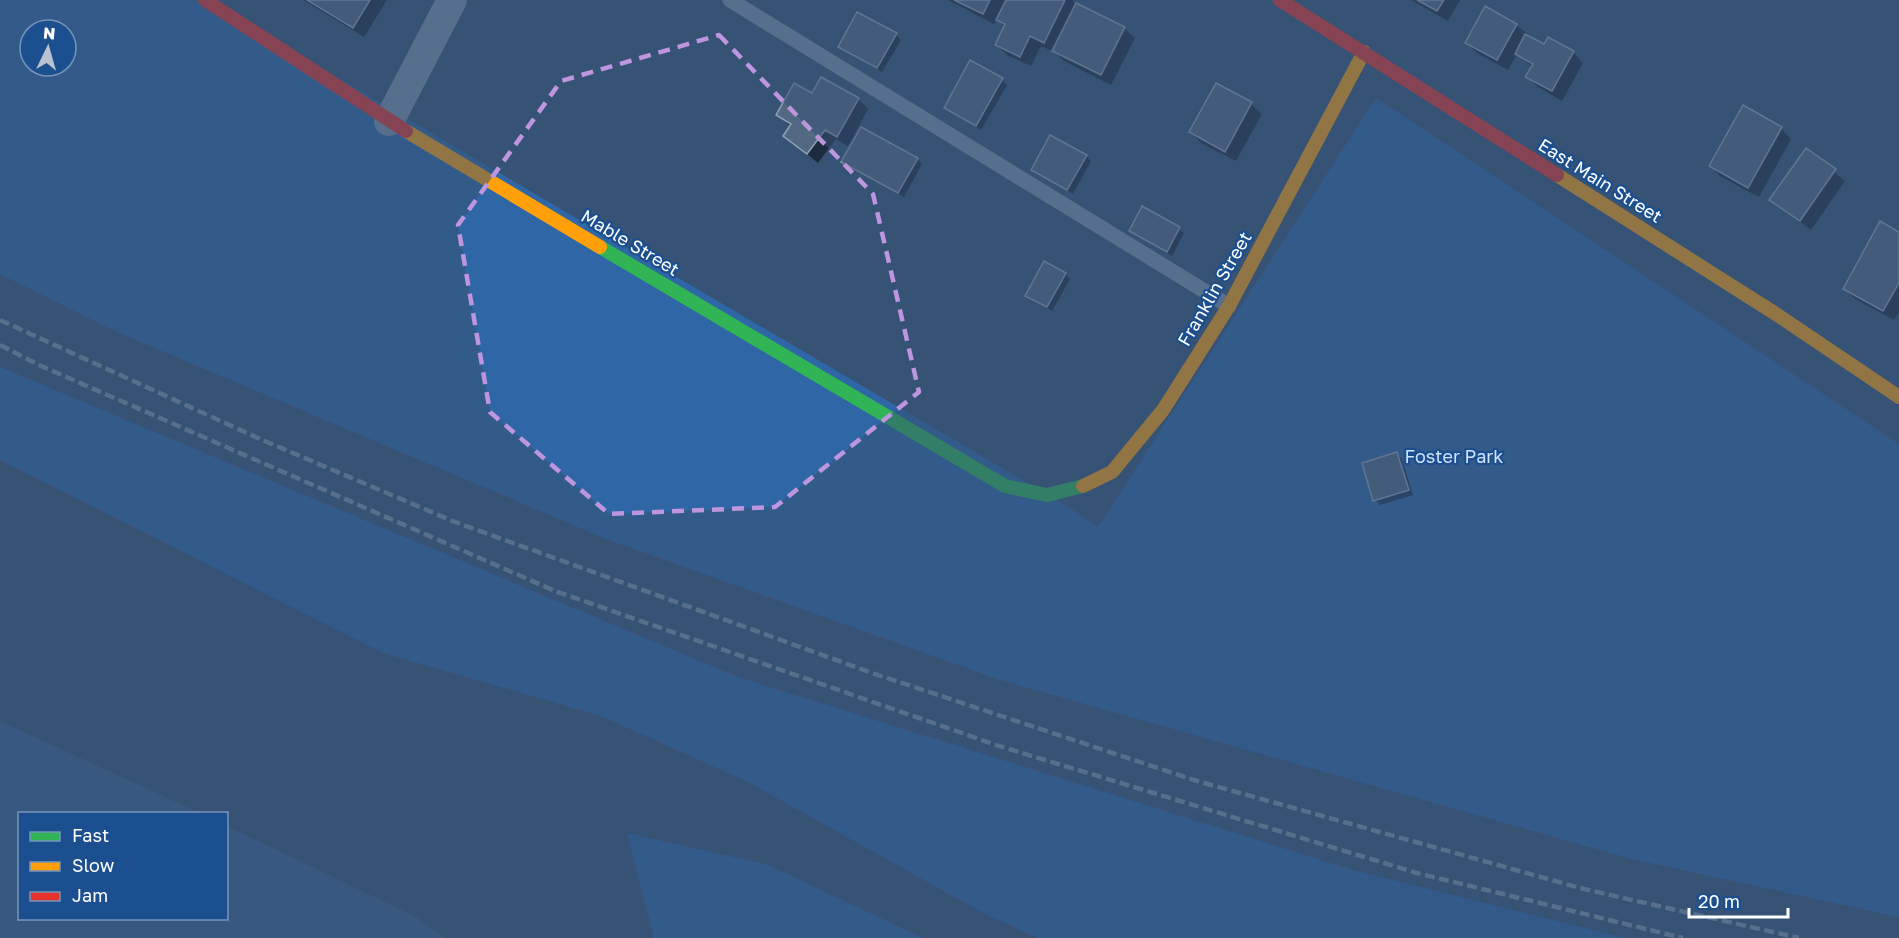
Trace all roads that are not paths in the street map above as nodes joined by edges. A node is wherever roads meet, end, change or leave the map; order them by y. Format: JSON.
{"nodes":[{"id":1,"x":205,"y":0,"type":"edge"},
{"id":2,"x":452,"y":0,"type":"edge"},
{"id":3,"x":730,"y":0,"type":"edge"},
{"id":4,"x":1280,"y":0,"type":"edge"},
{"id":5,"x":1364,"y":52,"type":"junction"},
{"id":6,"x":389,"y":121,"type":"junction"},
{"id":7,"x":1229,"y":306,"type":"junction"},
{"id":8,"x":1899,"y":397,"type":"edge"},
{"id":9,"x":1047,"y":495,"type":"joint"}],
"edges":[{"from":1,"to":6,"type":"street","name":"Mable Street"},
{"from":2,"to":6,"type":"street"},
{"from":3,"to":7,"type":"lane"},
{"from":4,"to":5,"type":"street","name":"East Main Street"},
{"from":5,"to":7,"type":"street","name":"Franklin Street"},
{"from":5,"to":8,"type":"street","name":"East Main Street"},
{"from":6,"to":9,"type":"street","name":"Mable Street"},
{"from":7,"to":9,"type":"street","name":"Franklin Street"}]}
